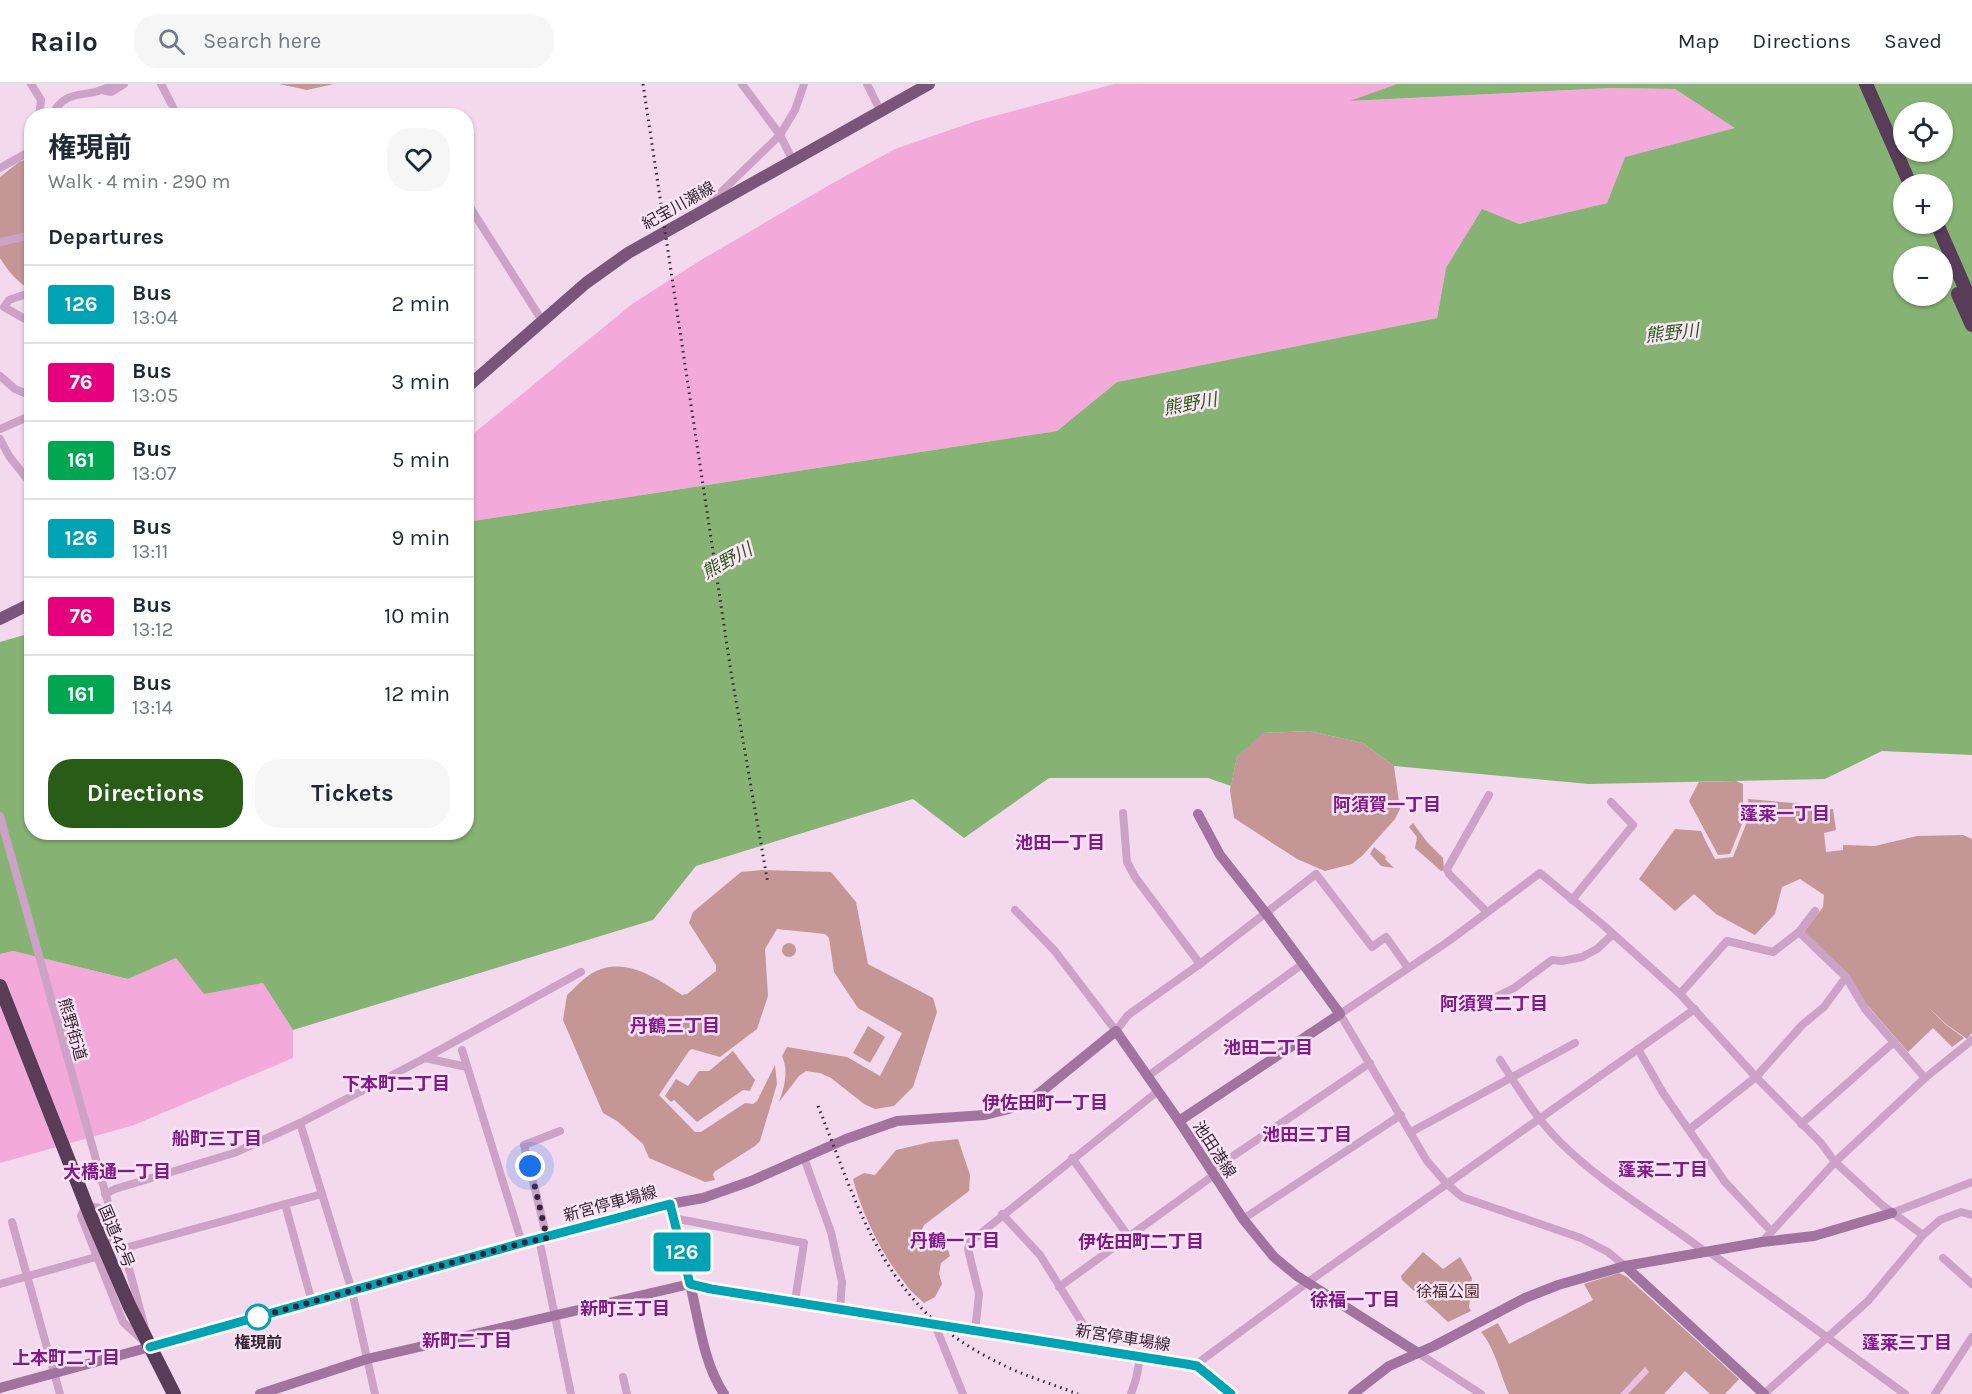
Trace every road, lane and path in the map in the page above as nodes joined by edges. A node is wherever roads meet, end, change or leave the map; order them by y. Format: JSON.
{"nodes":[{"id":1,"x":31,"y":84,"type":"edge"},
{"id":2,"x":113,"y":84,"type":"edge"},
{"id":3,"x":124,"y":84,"type":"edge"},
{"id":4,"x":161,"y":84,"type":"edge"},
{"id":5,"x":742,"y":84,"type":"edge"},
{"id":6,"x":804,"y":84,"type":"edge"},
{"id":7,"x":867,"y":84,"type":"edge"},
{"id":8,"x":929,"y":84,"type":"edge"},
{"id":9,"x":1866,"y":84,"type":"edge"},
{"id":10,"x":1875,"y":84,"type":"edge"},
{"id":11,"x":102,"y":90,"type":"junction"},
{"id":12,"x":40,"y":108,"type":"edge"},
{"id":13,"x":56,"y":108,"type":"edge"},
{"id":14,"x":173,"y":108,"type":"edge"},
{"id":15,"x":880,"y":110,"type":"junction"},
{"id":16,"x":1893,"y":125,"type":"edge"},
{"id":17,"x":780,"y":135,"type":"junction"},
{"id":18,"x":24,"y":156,"type":"edge"},
{"id":19,"x":792,"y":159,"type":"junction"},
{"id":20,"x":0,"y":168,"type":"edge"},
{"id":21,"x":1906,"y":174,"type":"edge"},
{"id":22,"x":702,"y":211,"type":"junction"},
{"id":23,"x":474,"y":214,"type":"edge"},
{"id":24,"x":1941,"y":234,"type":"edge"},
{"id":25,"x":24,"y":237,"type":"edge"},
{"id":26,"x":0,"y":242,"type":"edge"},
{"id":27,"x":1953,"y":282,"type":"edge"},
{"id":28,"x":24,"y":295,"type":"edge"},
{"id":29,"x":1972,"y":304,"type":"edge"},
{"id":30,"x":24,"y":318,"type":"edge"},
{"id":31,"x":543,"y":322,"type":"junction"},
{"id":32,"x":1972,"y":325,"type":"edge"},
{"id":33,"x":0,"y":376,"type":"edge"},
{"id":34,"x":474,"y":381,"type":"edge"},
{"id":35,"x":24,"y":393,"type":"edge"},
{"id":36,"x":24,"y":418,"type":"edge"},
{"id":37,"x":0,"y":429,"type":"edge"},
{"id":38,"x":0,"y":439,"type":"edge"},
{"id":39,"x":24,"y":475,"type":"edge"},
{"id":40,"x":24,"y":607,"type":"edge"},
{"id":41,"x":0,"y":619,"type":"edge"},
{"id":42,"x":1490,"y":795,"type":"dead end"},
{"id":43,"x":1611,"y":802,"type":"dead end"},
{"id":44,"x":1123,"y":813,"type":"dead end"},
{"id":45,"x":1198,"y":814,"type":"dead end"},
{"id":46,"x":0,"y":816,"type":"edge"},
{"id":47,"x":1572,"y":900,"type":"junction"},
{"id":48,"x":1015,"y":910,"type":"dead end"},
{"id":49,"x":1815,"y":911,"type":"dead end"},
{"id":50,"x":1265,"y":912,"type":"junction"},
{"id":51,"x":1487,"y":912,"type":"junction"},
{"id":52,"x":1800,"y":932,"type":"junction"},
{"id":53,"x":1613,"y":934,"type":"junction"},
{"id":54,"x":1304,"y":963,"type":"junction"},
{"id":55,"x":1200,"y":964,"type":"junction"},
{"id":56,"x":1408,"y":968,"type":"junction"},
{"id":57,"x":581,"y":972,"type":"dead end"},
{"id":58,"x":1846,"y":977,"type":"junction"},
{"id":59,"x":0,"y":986,"type":"edge"},
{"id":60,"x":1680,"y":994,"type":"junction"},
{"id":61,"x":1496,"y":998,"type":"dead end"},
{"id":62,"x":1695,"y":1009,"type":"junction"},
{"id":63,"x":1340,"y":1014,"type":"junction"},
{"id":64,"x":1116,"y":1031,"type":"junction"},
{"id":65,"x":1972,"y":1040,"type":"edge"},
{"id":66,"x":1894,"y":1042,"type":"junction"},
{"id":67,"x":1575,"y":1043,"type":"dead end"},
{"id":68,"x":1638,"y":1049,"type":"junction"},
{"id":69,"x":462,"y":1050,"type":"dead end"},
{"id":70,"x":425,"y":1058,"type":"junction"},
{"id":71,"x":1500,"y":1060,"type":"dead end"},
{"id":72,"x":1370,"y":1063,"type":"junction"},
{"id":73,"x":467,"y":1067,"type":"junction"},
{"id":74,"x":1148,"y":1076,"type":"junction"},
{"id":75,"x":1756,"y":1077,"type":"junction"},
{"id":76,"x":1511,"y":1078,"type":"junction"},
{"id":77,"x":1925,"y":1078,"type":"junction"},
{"id":78,"x":1158,"y":1091,"type":"junction"},
{"id":79,"x":1401,"y":1115,"type":"junction"},
{"id":80,"x":1540,"y":1118,"type":"junction"},
{"id":81,"x":1179,"y":1121,"type":"junction"},
{"id":82,"x":300,"y":1123,"type":"junction"},
{"id":83,"x":1801,"y":1124,"type":"junction"},
{"id":84,"x":1689,"y":1130,"type":"junction"},
{"id":85,"x":560,"y":1131,"type":"dead end"},
{"id":86,"x":1411,"y":1132,"type":"junction"},
{"id":87,"x":804,"y":1158,"type":"junction"},
{"id":88,"x":1072,"y":1158,"type":"junction"},
{"id":89,"x":1835,"y":1162,"type":"junction"},
{"id":90,"x":1213,"y":1173,"type":"junction"},
{"id":91,"x":1972,"y":1182,"type":"edge"},
{"id":92,"x":1447,"y":1184,"type":"junction"},
{"id":93,"x":104,"y":1192,"type":"junction"},
{"id":94,"x":321,"y":1194,"type":"junction"},
{"id":95,"x":285,"y":1204,"type":"junction"},
{"id":96,"x":670,"y":1204,"type":"junction"},
{"id":97,"x":1892,"y":1213,"type":"junction"},
{"id":98,"x":1002,"y":1214,"type":"junction"},
{"id":99,"x":1972,"y":1215,"type":"edge"},
{"id":100,"x":673,"y":1218,"type":"junction"},
{"id":101,"x":1243,"y":1218,"type":"junction"},
{"id":102,"x":12,"y":1222,"type":"dead end"},
{"id":103,"x":1771,"y":1231,"type":"junction"},
{"id":104,"x":1923,"y":1235,"type":"junction"},
{"id":105,"x":1129,"y":1237,"type":"junction"},
{"id":106,"x":543,"y":1239,"type":"junction"},
{"id":107,"x":1762,"y":1242,"type":"junction"},
{"id":108,"x":522,"y":1243,"type":"junction"},
{"id":109,"x":121,"y":1249,"type":"junction"},
{"id":110,"x":1706,"y":1251,"type":"junction"},
{"id":111,"x":96,"y":1257,"type":"junction"},
{"id":112,"x":1943,"y":1258,"type":"dead end"},
{"id":113,"x":1625,"y":1266,"type":"junction"},
{"id":114,"x":27,"y":1277,"type":"junction"},
{"id":115,"x":1308,"y":1282,"type":"junction"},
{"id":116,"x":0,"y":1284,"type":"edge"},
{"id":117,"x":690,"y":1284,"type":"junction"},
{"id":118,"x":1972,"y":1284,"type":"edge"},
{"id":119,"x":1059,"y":1287,"type":"junction"},
{"id":120,"x":351,"y":1291,"type":"junction"},
{"id":121,"x":795,"y":1301,"type":"junction"},
{"id":122,"x":312,"y":1302,"type":"junction"},
{"id":123,"x":840,"y":1309,"type":"junction"},
{"id":124,"x":553,"y":1315,"type":"junction"},
{"id":125,"x":935,"y":1325,"type":"junction"},
{"id":126,"x":975,"y":1332,"type":"junction"},
{"id":127,"x":1972,"y":1337,"type":"edge"},
{"id":128,"x":1826,"y":1338,"type":"junction"},
{"id":129,"x":150,"y":1347,"type":"junction"},
{"id":130,"x":1092,"y":1348,"type":"junction"},
{"id":131,"x":1418,"y":1353,"type":"junction"},
{"id":132,"x":1140,"y":1358,"type":"junction"},
{"id":133,"x":367,"y":1359,"type":"junction"},
{"id":134,"x":1197,"y":1366,"type":"junction"},
{"id":135,"x":54,"y":1373,"type":"junction"},
{"id":136,"x":623,"y":1377,"type":"dead end"},
{"id":137,"x":0,"y":1388,"type":"edge"},
{"id":138,"x":60,"y":1394,"type":"edge"},
{"id":139,"x":174,"y":1394,"type":"edge"},
{"id":140,"x":260,"y":1394,"type":"edge"},
{"id":141,"x":375,"y":1394,"type":"edge"},
{"id":142,"x":571,"y":1394,"type":"edge"},
{"id":143,"x":627,"y":1394,"type":"edge"},
{"id":144,"x":724,"y":1394,"type":"edge"},
{"id":145,"x":963,"y":1394,"type":"edge"},
{"id":146,"x":1131,"y":1394,"type":"edge"},
{"id":147,"x":1231,"y":1394,"type":"edge"},
{"id":148,"x":1353,"y":1394,"type":"edge"},
{"id":149,"x":1481,"y":1394,"type":"edge"},
{"id":150,"x":1764,"y":1394,"type":"edge"},
{"id":151,"x":1905,"y":1394,"type":"edge"},
{"id":152,"x":1935,"y":1394,"type":"edge"}],
"edges":[{"from":1,"to":12,"type":"street"},
{"from":2,"to":11,"type":"street"},
{"from":3,"to":11,"type":"street"},
{"from":4,"to":14,"type":"street"},
{"from":5,"to":17,"type":"street"},
{"from":6,"to":17,"type":"street"},
{"from":7,"to":15,"type":"street"},
{"from":8,"to":15,"type":"main road","name":"紀宝川瀬線"},
{"from":9,"to":21,"type":"highway"},
{"from":10,"to":16,"type":"highway"},
{"from":11,"to":13,"type":"street"},
{"from":15,"to":19,"type":"main road","name":"紀宝川瀬線"},
{"from":17,"to":19,"type":"street"},
{"from":17,"to":22,"type":"street"},
{"from":18,"to":20,"type":"street"},
{"from":19,"to":22,"type":"main road","name":"紀宝川瀬線"},
{"from":22,"to":31,"type":"main road","name":"紀宝川瀬線"},
{"from":23,"to":31,"type":"street"},
{"from":24,"to":29,"type":"highway"},
{"from":25,"to":26,"type":"street"},
{"from":27,"to":32,"type":"highway"},
{"from":28,"to":30,"type":"street"},
{"from":31,"to":34,"type":"main road","name":"紀宝川瀬線"},
{"from":33,"to":35,"type":"street"},
{"from":36,"to":37,"type":"street"},
{"from":38,"to":39,"type":"street"},
{"from":40,"to":41,"type":"main road"},
{"from":42,"to":51,"type":"street"},
{"from":43,"to":47,"type":"street"},
{"from":44,"to":55,"type":"street"},
{"from":45,"to":50,"type":"street"},
{"from":46,"to":93,"type":"street","name":"熊野街道"},
{"from":47,"to":51,"type":"street"},
{"from":47,"to":53,"type":"street"},
{"from":48,"to":64,"type":"street"},
{"from":49,"to":52,"type":"street"},
{"from":50,"to":54,"type":"street"},
{"from":50,"to":55,"type":"street"},
{"from":50,"to":56,"type":"street"},
{"from":51,"to":56,"type":"street"},
{"from":52,"to":58,"type":"street"},
{"from":52,"to":60,"type":"street"},
{"from":53,"to":60,"type":"street"},
{"from":53,"to":61,"type":"street"},
{"from":54,"to":63,"type":"street"},
{"from":54,"to":74,"type":"street"},
{"from":55,"to":64,"type":"street"},
{"from":56,"to":63,"type":"street"},
{"from":57,"to":70,"type":"street"},
{"from":58,"to":66,"type":"street"},
{"from":58,"to":75,"type":"street"},
{"from":59,"to":129,"type":"highway","name":"国道42号"},
{"from":60,"to":62,"type":"street"},
{"from":62,"to":68,"type":"street"},
{"from":62,"to":75,"type":"street"},
{"from":63,"to":72,"type":"street"},
{"from":63,"to":81,"type":"street","name":"池田港線"},
{"from":64,"to":74,"type":"street"},
{"from":64,"to":87,"type":"street"},
{"from":65,"to":77,"type":"street"},
{"from":66,"to":77,"type":"street"},
{"from":66,"to":83,"type":"street"},
{"from":67,"to":76,"type":"street"},
{"from":68,"to":80,"type":"street"},
{"from":68,"to":84,"type":"street"},
{"from":69,"to":73,"type":"street"},
{"from":70,"to":73,"type":"street"},
{"from":70,"to":82,"type":"street"},
{"from":71,"to":76,"type":"street"},
{"from":72,"to":79,"type":"street"},
{"from":72,"to":90,"type":"street"},
{"from":73,"to":108,"type":"street"},
{"from":74,"to":78,"type":"street"},
{"from":75,"to":83,"type":"street"},
{"from":75,"to":84,"type":"street"},
{"from":76,"to":80,"type":"street"},
{"from":76,"to":86,"type":"street"},
{"from":77,"to":89,"type":"street"},
{"from":78,"to":81,"type":"street"},
{"from":78,"to":88,"type":"street"},
{"from":79,"to":86,"type":"street"},
{"from":79,"to":101,"type":"street"},
{"from":80,"to":92,"type":"street"},
{"from":80,"to":110,"type":"street"},
{"from":81,"to":90,"type":"street","name":"池田港線"},
{"from":82,"to":93,"type":"street"},
{"from":82,"to":94,"type":"street"},
{"from":83,"to":89,"type":"street"},
{"from":84,"to":103,"type":"street"},
{"from":85,"to":106,"type":"street"},
{"from":86,"to":92,"type":"street"},
{"from":87,"to":96,"type":"street"},
{"from":87,"to":123,"type":"street"},
{"from":88,"to":98,"type":"street"},
{"from":88,"to":105,"type":"street"},
{"from":89,"to":97,"type":"street"},
{"from":89,"to":103,"type":"street"},
{"from":90,"to":101,"type":"street","name":"池田港線"},
{"from":90,"to":105,"type":"street"},
{"from":91,"to":97,"type":"street"},
{"from":92,"to":113,"type":"street"},
{"from":92,"to":115,"type":"street"},
{"from":93,"to":109,"type":"street","name":"熊野街道"},
{"from":94,"to":95,"type":"street"},
{"from":94,"to":120,"type":"street"},
{"from":95,"to":109,"type":"street"},
{"from":95,"to":122,"type":"street"},
{"from":96,"to":100,"type":"main road","name":"新宮停車場線"},
{"from":96,"to":106,"type":"main road","name":"新宮停車場線"},
{"from":97,"to":104,"type":"street"},
{"from":97,"to":107,"type":"street"},
{"from":98,"to":119,"type":"street"},
{"from":98,"to":126,"type":"street"},
{"from":99,"to":104,"type":"street"},
{"from":100,"to":117,"type":"main road","name":"新宮停車場線"},
{"from":100,"to":121,"type":"street"},
{"from":101,"to":115,"type":"street","name":"池田港線"},
{"from":102,"to":114,"type":"street"},
{"from":103,"to":107,"type":"street"},
{"from":104,"to":128,"type":"street"},
{"from":105,"to":119,"type":"street"},
{"from":106,"to":108,"type":"main road","name":"新宮停車場線"},
{"from":106,"to":124,"type":"street"},
{"from":107,"to":110,"type":"street"},
{"from":108,"to":120,"type":"main road","name":"新宮停車場線"},
{"from":109,"to":111,"type":"street"},
{"from":109,"to":129,"type":"street"},
{"from":110,"to":113,"type":"street"},
{"from":110,"to":128,"type":"street"},
{"from":111,"to":114,"type":"street"},
{"from":111,"to":129,"type":"street"},
{"from":112,"to":118,"type":"street"},
{"from":113,"to":131,"type":"street"},
{"from":113,"to":150,"type":"street"},
{"from":114,"to":116,"type":"street"},
{"from":114,"to":135,"type":"street"},
{"from":115,"to":131,"type":"street","name":"池田港線"},
{"from":115,"to":134,"type":"street"},
{"from":117,"to":121,"type":"main road","name":"新宮停車場線"},
{"from":117,"to":124,"type":"street"},
{"from":117,"to":144,"type":"street"},
{"from":119,"to":130,"type":"street"},
{"from":120,"to":122,"type":"main road","name":"新宮停車場線"},
{"from":120,"to":133,"type":"street"},
{"from":121,"to":123,"type":"main road","name":"新宮停車場線"},
{"from":122,"to":129,"type":"main road","name":"新宮停車場線"},
{"from":123,"to":125,"type":"main road","name":"新宮停車場線"},
{"from":124,"to":133,"type":"street"},
{"from":124,"to":142,"type":"street"},
{"from":125,"to":126,"type":"main road","name":"新宮停車場線"},
{"from":125,"to":145,"type":"street"},
{"from":126,"to":130,"type":"main road","name":"新宮停車場線"},
{"from":127,"to":152,"type":"street"},
{"from":128,"to":150,"type":"street"},
{"from":128,"to":151,"type":"street"},
{"from":129,"to":135,"type":"street"},
{"from":129,"to":139,"type":"highway","name":"国道42号"},
{"from":130,"to":132,"type":"main road","name":"新宮停車場線"},
{"from":131,"to":148,"type":"street"},
{"from":131,"to":149,"type":"street"},
{"from":132,"to":134,"type":"main road","name":"新宮停車場線"},
{"from":132,"to":146,"type":"street"},
{"from":133,"to":140,"type":"street"},
{"from":133,"to":141,"type":"street"},
{"from":134,"to":147,"type":"main road"},
{"from":135,"to":137,"type":"street"},
{"from":135,"to":138,"type":"street"},
{"from":136,"to":143,"type":"street"}]}
